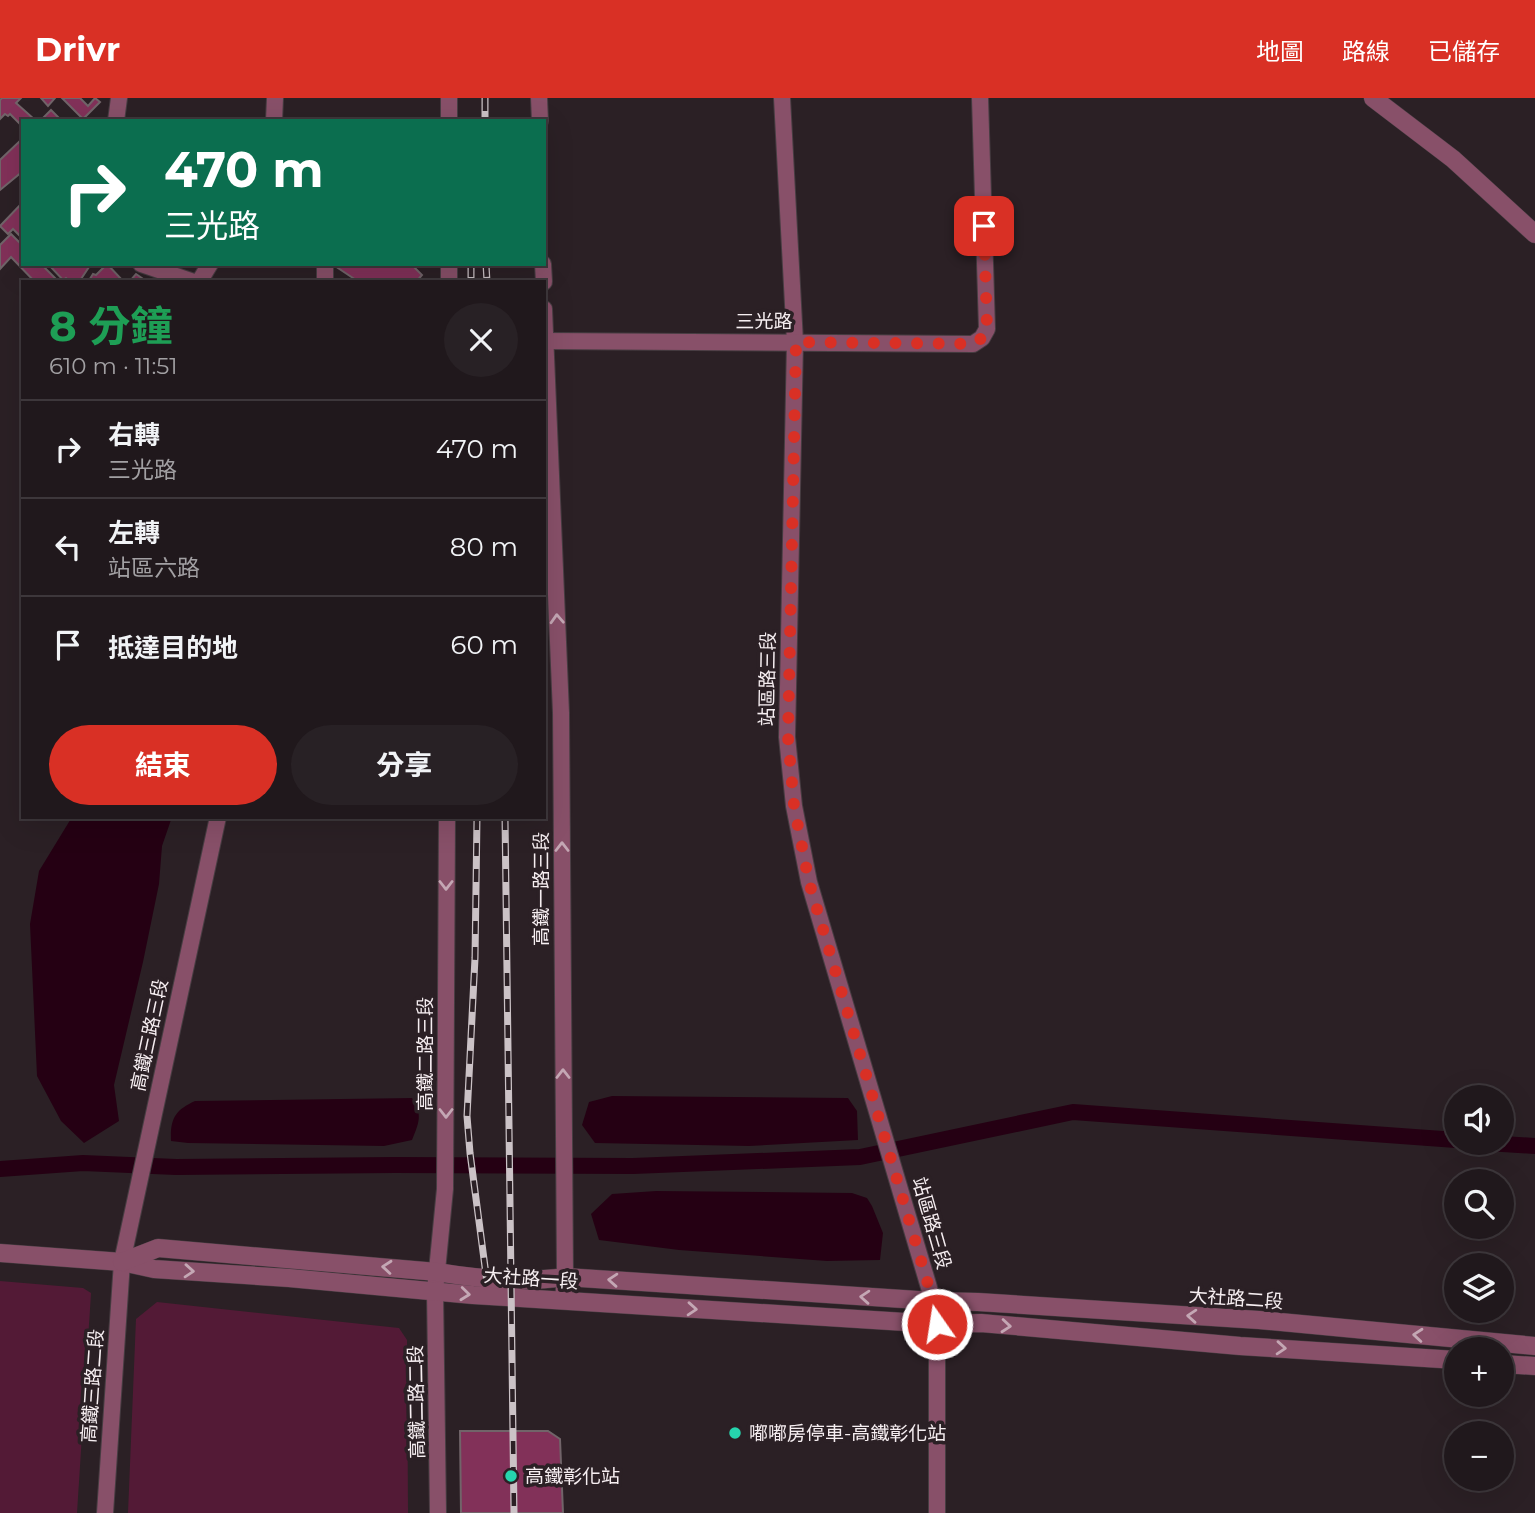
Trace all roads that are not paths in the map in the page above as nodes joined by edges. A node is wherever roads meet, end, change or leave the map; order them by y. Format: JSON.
{"nodes":[{"id":1,"x":119,"y":98,"type":"edge"},
{"id":2,"x":275,"y":98,"type":"edge"},
{"id":3,"x":449,"y":98,"type":"edge"},
{"id":4,"x":539,"y":98,"type":"edge"},
{"id":5,"x":782,"y":98,"type":"edge"},
{"id":6,"x":980,"y":98,"type":"edge"},
{"id":7,"x":1373,"y":98,"type":"edge"},
{"id":8,"x":116,"y":119,"type":"edge"},
{"id":9,"x":274,"y":119,"type":"edge"},
{"id":10,"x":449,"y":119,"type":"edge"},
{"id":11,"x":540,"y":119,"type":"edge"},
{"id":12,"x":1535,"y":234,"type":"edge"},
{"id":13,"x":147,"y":266,"type":"edge"},
{"id":14,"x":191,"y":280,"type":"edge"},
{"id":15,"x":546,"y":341,"type":"edge"},
{"id":16,"x":796,"y":342,"type":"junction"},
{"id":17,"x":546,"y":364,"type":"edge"},
{"id":18,"x":218,"y":819,"type":"edge"},
{"id":19,"x":447,"y":819,"type":"edge"},
{"id":20,"x":0,"y":1253,"type":"edge"},
{"id":21,"x":122,"y":1262,"type":"junction"},
{"id":22,"x":437,"y":1272,"type":"junction"},
{"id":23,"x":565,"y":1276,"type":"junction"},
{"id":24,"x":435,"y":1291,"type":"junction"},
{"id":25,"x":563,"y":1301,"type":"junction"},
{"id":26,"x":933,"y":1301,"type":"junction"},
{"id":27,"x":937,"y":1324,"type":"junction"},
{"id":28,"x":1535,"y":1346,"type":"edge"},
{"id":29,"x":1444,"y":1359,"type":"edge"},
{"id":30,"x":1514,"y":1365,"type":"edge"},
{"id":31,"x":1535,"y":1366,"type":"edge"},
{"id":32,"x":105,"y":1513,"type":"edge"},
{"id":33,"x":439,"y":1513,"type":"edge"},
{"id":34,"x":937,"y":1513,"type":"edge"}],
"edges":[{"from":1,"to":8,"type":"street"},
{"from":2,"to":9,"type":"street"},
{"from":3,"to":10,"type":"street"},
{"from":4,"to":11,"type":"street"},
{"from":5,"to":16,"type":"street","name":"站區路三段"},
{"from":6,"to":16,"type":"street","name":"三光路"},
{"from":7,"to":12,"type":"street"},
{"from":13,"to":14,"type":"street"},
{"from":15,"to":16,"type":"street","name":"三光路"},
{"from":16,"to":26,"type":"street","name":"站區路三段"},
{"from":23,"to":17,"type":"street","name":"高鐵一路三段","one_way":true},
{"from":18,"to":21,"type":"street","name":"高鐵三路三段"},
{"from":19,"to":22,"type":"street","name":"高鐵二路三段","one_way":true},
{"from":20,"to":21,"type":"street","name":"大社路一段"},
{"from":22,"to":21,"type":"street","name":"大社路一段","one_way":true},
{"from":21,"to":24,"type":"street","name":"大社路一段","one_way":true},
{"from":21,"to":32,"type":"street","name":"高鐵三路二段"},
{"from":22,"to":23,"type":"street","name":"大社路一段"},
{"from":22,"to":24,"type":"street","name":"高鐵二路三段"},
{"from":23,"to":25,"type":"street","name":"高鐵一路三段"},
{"from":26,"to":23,"type":"street","name":"大社路一段","one_way":true},
{"from":24,"to":25,"type":"street","name":"大社路一段","one_way":true},
{"from":24,"to":33,"type":"street","name":"高鐵二路二段"},
{"from":25,"to":27,"type":"street","name":"大社路一段","one_way":true},
{"from":26,"to":27,"type":"street","name":"站區路三段"},
{"from":28,"to":26,"type":"street","name":"大社路二段","one_way":true},
{"from":27,"to":29,"type":"street","one_way":true},
{"from":27,"to":34,"type":"street","name":"站區路三段"},
{"from":30,"to":31,"type":"street"}]}
